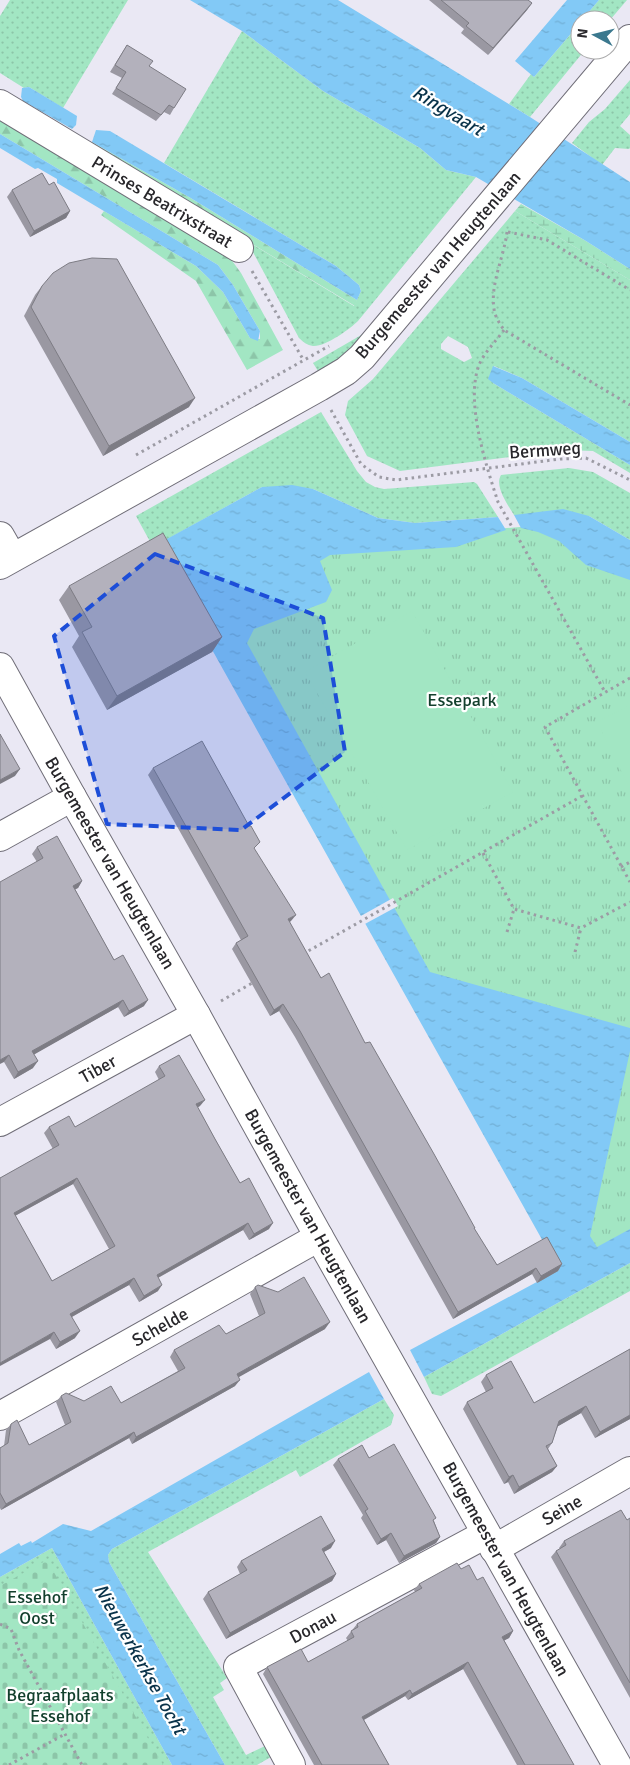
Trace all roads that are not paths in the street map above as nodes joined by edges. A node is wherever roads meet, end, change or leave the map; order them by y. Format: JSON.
{"nodes":[{"id":1,"x":630,"y":39,"type":"edge"},
{"id":2,"x":0,"y":104,"type":"edge"},
{"id":3,"x":239,"y":248,"type":"road end"},
{"id":4,"x":4,"y":552,"type":"edge"},
{"id":5,"x":0,"y":667,"type":"edge"},
{"id":6,"x":72,"y":797,"type":"junction"},
{"id":7,"x":0,"y":837,"type":"edge"},
{"id":8,"x":196,"y":1015,"type":"junction"},
{"id":9,"x":0,"y":1122,"type":"edge"},
{"id":10,"x":319,"y":1237,"type":"junction"},
{"id":11,"x":0,"y":1416,"type":"edge"},
{"id":12,"x":630,"y":1471,"type":"edge"},
{"id":13,"x":490,"y":1542,"type":"junction"},
{"id":14,"x":291,"y":1765,"type":"edge"},
{"id":15,"x":617,"y":1765,"type":"edge"}],
"edges":[{"from":1,"to":4,"type":"street","name":"Burgemeester van Heugtenlaan"},
{"from":2,"to":3,"type":"street","name":"Prinses Beatrixstraat"},
{"from":5,"to":6,"type":"street","name":"Burgemeester van Heugtenlaan"},
{"from":6,"to":7,"type":"street"},
{"from":6,"to":8,"type":"street","name":"Burgemeester van Heugtenlaan"},
{"from":8,"to":9,"type":"street","name":"Tiber"},
{"from":8,"to":10,"type":"street","name":"Burgemeester van Heugtenlaan"},
{"from":10,"to":11,"type":"street","name":"Schelde"},
{"from":10,"to":13,"type":"street","name":"Burgemeester van Heugtenlaan"},
{"from":12,"to":13,"type":"street","name":"Seine"},
{"from":13,"to":14,"type":"street","name":"Donau"},
{"from":13,"to":15,"type":"street","name":"Burgemeester van Heugtenlaan"}]}
